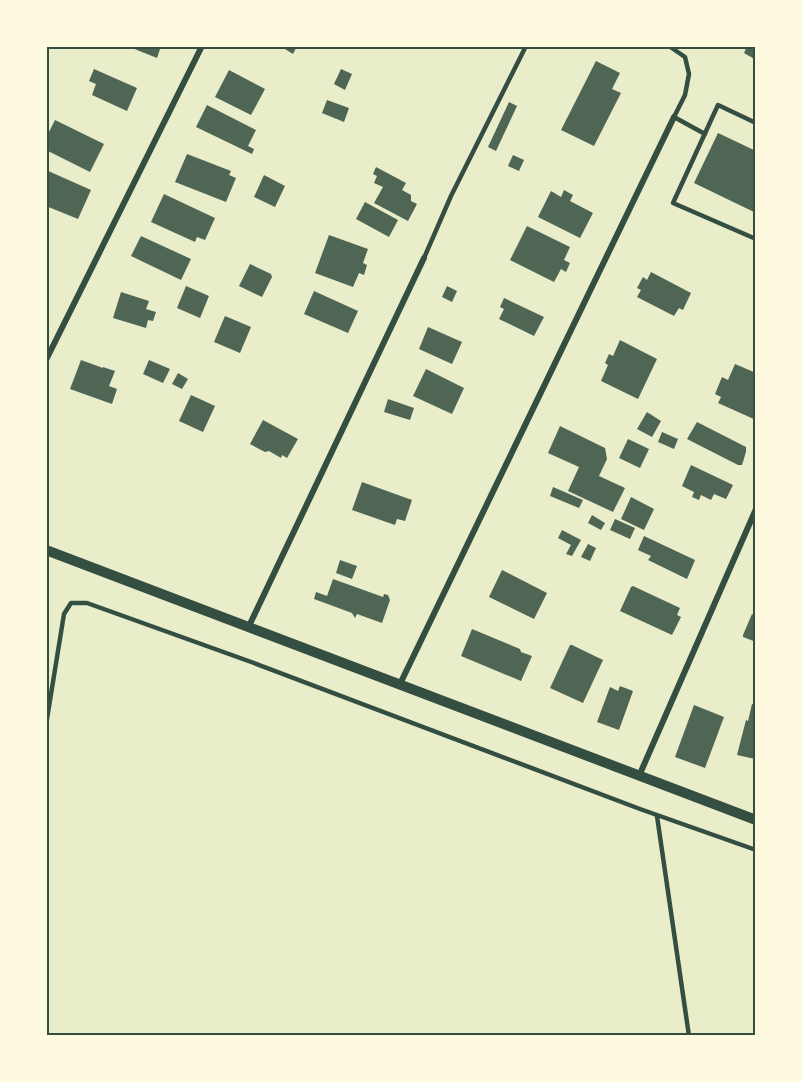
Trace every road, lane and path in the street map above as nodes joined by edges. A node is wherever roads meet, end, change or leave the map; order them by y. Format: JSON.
{"nodes":[{"id":1,"x":202,"y":46,"type":"edge"},
{"id":2,"x":526,"y":46,"type":"edge"},
{"id":3,"x":669,"y":46,"type":"edge"},
{"id":4,"x":674,"y":117,"type":"junction"},
{"id":5,"x":756,"y":123,"type":"edge"},
{"id":6,"x":705,"y":134,"type":"junction"},
{"id":7,"x":756,"y":239,"type":"edge"},
{"id":8,"x":424,"y":258,"type":"joint"},
{"id":9,"x":46,"y":360,"type":"edge"},
{"id":10,"x":756,"y":509,"type":"edge"},
{"id":11,"x":46,"y":550,"type":"edge"},
{"id":12,"x":249,"y":626,"type":"junction"},
{"id":13,"x":400,"y":684,"type":"junction"},
{"id":14,"x":46,"y":726,"type":"edge"},
{"id":15,"x":639,"y":776,"type":"junction"},
{"id":16,"x":657,"y":815,"type":"junction"},
{"id":17,"x":756,"y":820,"type":"edge"},
{"id":18,"x":756,"y":850,"type":"edge"},
{"id":19,"x":689,"y":1035,"type":"edge"}],
"edges":[{"from":1,"to":9,"type":"street"},
{"from":2,"to":8,"type":"lane"},
{"from":3,"to":4,"type":"lane"},
{"from":4,"to":6,"type":"lane"},
{"from":4,"to":13,"type":"street"},
{"from":5,"to":6,"type":"lane"},
{"from":6,"to":7,"type":"lane"},
{"from":8,"to":12,"type":"street"},
{"from":10,"to":15,"type":"street"},
{"from":11,"to":12,"type":"street"},
{"from":12,"to":13,"type":"street"},
{"from":13,"to":15,"type":"street"},
{"from":14,"to":16,"type":"lane"},
{"from":15,"to":17,"type":"street"},
{"from":16,"to":18,"type":"lane"},
{"from":16,"to":19,"type":"lane"}]}
